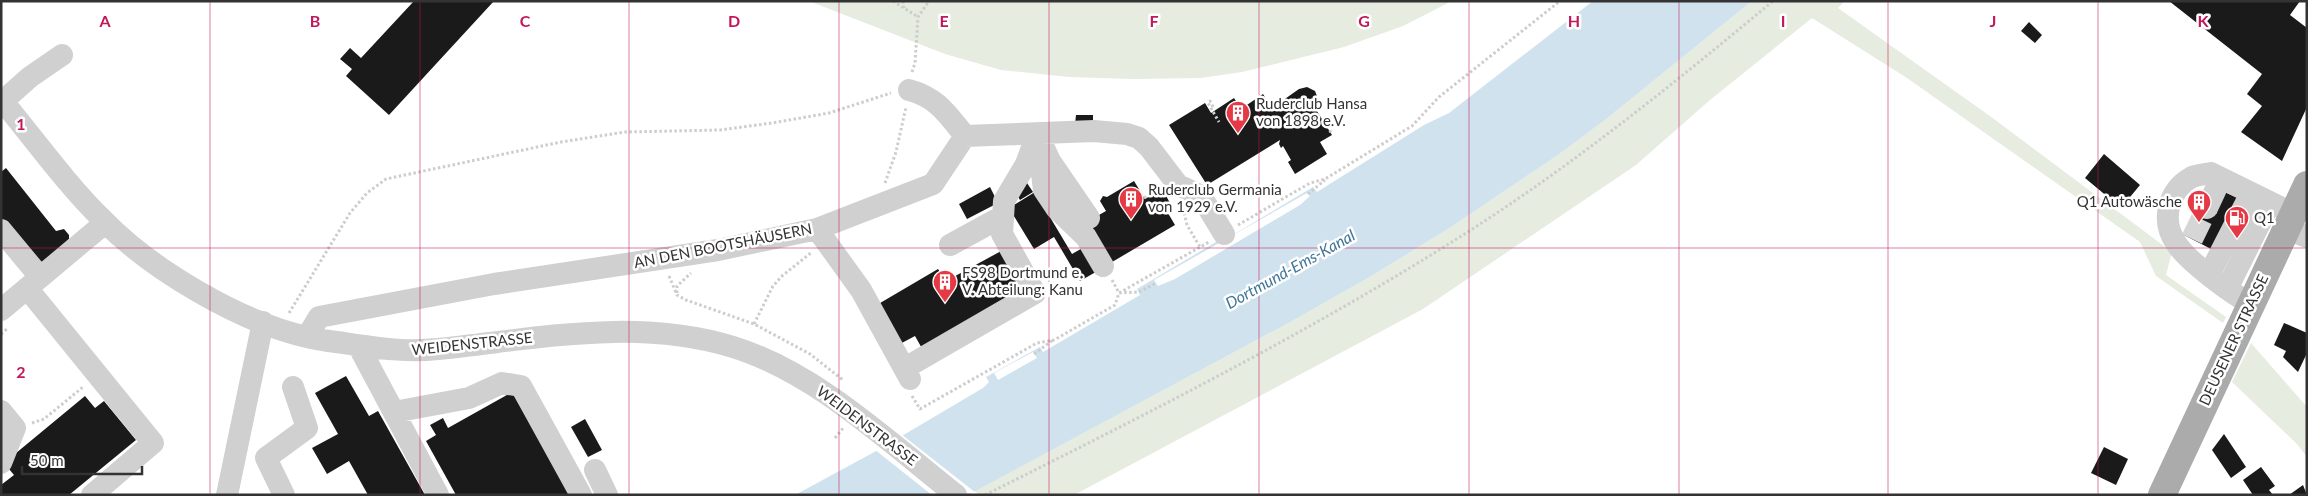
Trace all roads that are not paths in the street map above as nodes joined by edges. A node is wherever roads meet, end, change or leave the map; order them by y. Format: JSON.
{"nodes":[{"id":1,"x":62,"y":56,"type":"dead end"},
{"id":2,"x":909,"y":90,"type":"road end"},
{"id":3,"x":2,"y":100,"type":"edge"},
{"id":4,"x":1037,"y":134,"type":"junction"},
{"id":5,"x":964,"y":136,"type":"junction"},
{"id":6,"x":2221,"y":178,"type":"junction"},
{"id":7,"x":2307,"y":185,"type":"edge"},
{"id":8,"x":2206,"y":208,"type":"tunnel mouth"},
{"id":9,"x":2278,"y":212,"type":"edge"},
{"id":10,"x":1003,"y":216,"type":"junction"},
{"id":11,"x":1089,"y":218,"type":"dead end"},
{"id":12,"x":105,"y":223,"type":"junction"},
{"id":13,"x":1,"y":230,"type":"edge"},
{"id":14,"x":820,"y":233,"type":"junction"},
{"id":15,"x":1224,"y":234,"type":"road end"},
{"id":16,"x":950,"y":245,"type":"dead end"},
{"id":17,"x":1103,"y":266,"type":"dead end"},
{"id":18,"x":2218,"y":282,"type":"junction"},
{"id":19,"x":34,"y":283,"type":"junction"},
{"id":20,"x":2251,"y":304,"type":"junction"},
{"id":21,"x":1,"y":310,"type":"edge"},
{"id":22,"x":271,"y":325,"type":"junction"},
{"id":23,"x":307,"y":337,"type":"junction"},
{"id":24,"x":358,"y":345,"type":"junction"},
{"id":25,"x":292,"y":387,"type":"dead end"},
{"id":26,"x":394,"y":412,"type":"junction"},
{"id":27,"x":8,"y":419,"type":"edge"},
{"id":28,"x":1,"y":463,"type":"edge"},
{"id":29,"x":596,"y":470,"type":"dead end"},
{"id":30,"x":92,"y":495,"type":"edge"},
{"id":31,"x":226,"y":495,"type":"edge"},
{"id":32,"x":284,"y":495,"type":"edge"},
{"id":33,"x":438,"y":495,"type":"edge"},
{"id":34,"x":581,"y":495,"type":"edge"},
{"id":35,"x":606,"y":495,"type":"edge"},
{"id":36,"x":956,"y":495,"type":"edge"},
{"id":37,"x":2162,"y":495,"type":"edge"}],
"edges":[{"from":1,"to":3,"type":"street"},
{"from":2,"to":5,"type":"street"},
{"from":3,"to":12,"type":"street","name":"WEIDENSTRASSE"},
{"from":4,"to":5,"type":"street"},
{"from":4,"to":10,"type":"street"},
{"from":4,"to":11,"type":"street"},
{"from":4,"to":15,"type":"street"},
{"from":4,"to":17,"type":"street"},
{"from":5,"to":14,"type":"street","name":"AN DEN BOOTSHÄUSERN"},
{"from":6,"to":8,"type":"street"},
{"from":6,"to":9,"type":"street"},
{"from":6,"to":18,"type":"street"},
{"from":7,"to":9,"type":"main road","name":"DEUSENER STRASSE"},
{"from":9,"to":18,"type":"street"},
{"from":9,"to":20,"type":"main road","name":"DEUSENER STRASSE"},
{"from":10,"to":14,"type":"street"},
{"from":10,"to":16,"type":"street"},
{"from":12,"to":19,"type":"street"},
{"from":12,"to":22,"type":"street","name":"WEIDENSTRASSE"},
{"from":13,"to":19,"type":"street"},
{"from":14,"to":23,"type":"street","name":"AN DEN BOOTSHÄUSERN"},
{"from":18,"to":20,"type":"street"},
{"from":19,"to":21,"type":"street"},
{"from":19,"to":30,"type":"street"},
{"from":20,"to":37,"type":"main road","name":"DEUSENER STRASSE"},
{"from":22,"to":23,"type":"street","name":"WEIDENSTRASSE"},
{"from":22,"to":31,"type":"street"},
{"from":23,"to":24,"type":"street","name":"WEIDENSTRASSE"},
{"from":24,"to":26,"type":"street"},
{"from":24,"to":36,"type":"street","name":"WEIDENSTRASSE"},
{"from":25,"to":32,"type":"street"},
{"from":26,"to":33,"type":"street"},
{"from":26,"to":34,"type":"street"},
{"from":27,"to":28,"type":"street"},
{"from":29,"to":35,"type":"street"}]}
